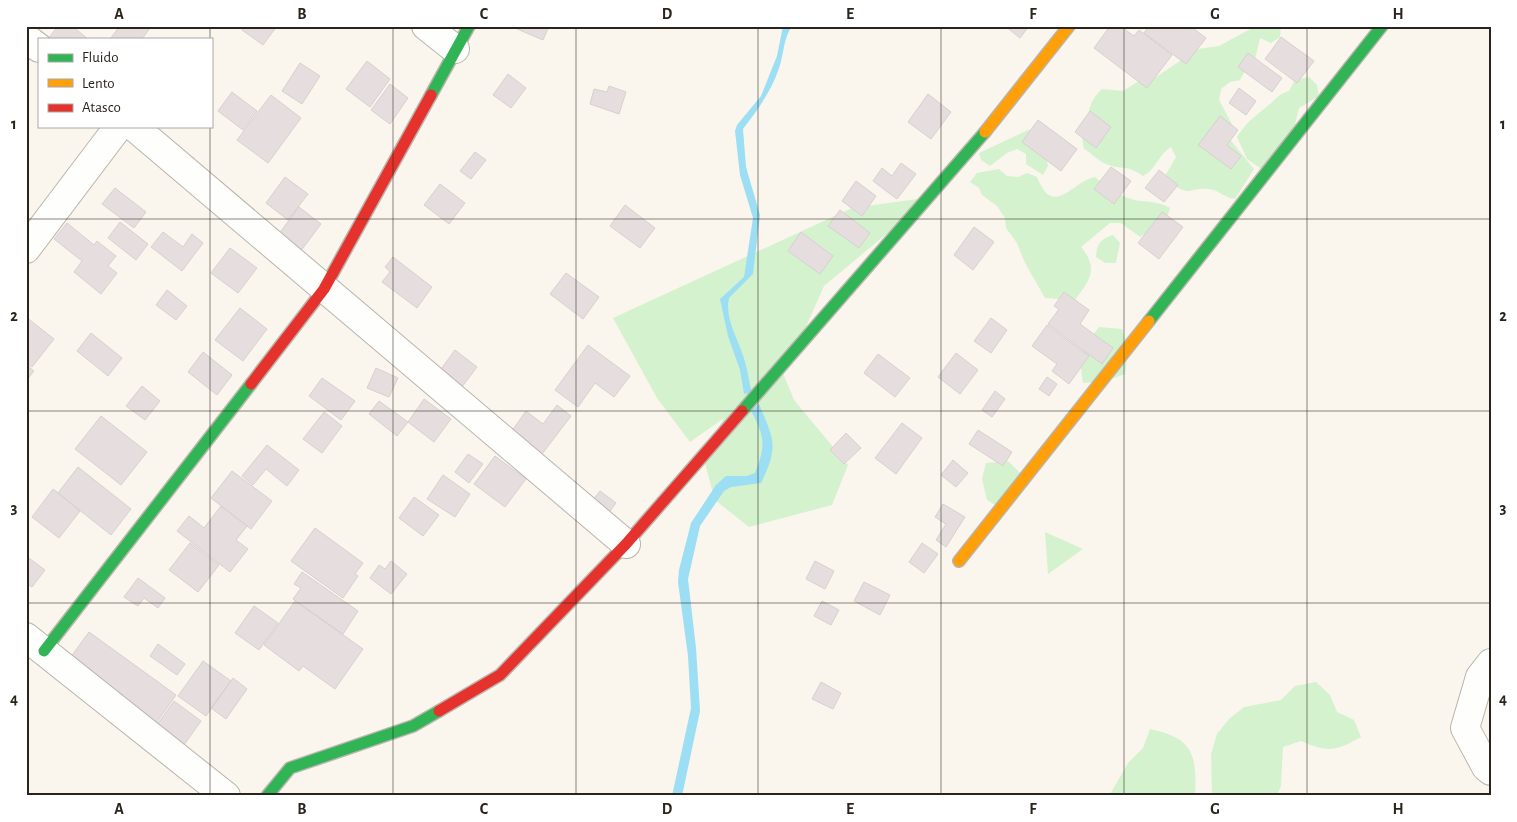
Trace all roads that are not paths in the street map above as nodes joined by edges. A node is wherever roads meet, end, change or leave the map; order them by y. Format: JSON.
{"nodes":[{"id":1,"x":426,"y":26,"type":"edge"},
{"id":2,"x":469,"y":26,"type":"edge"},
{"id":3,"x":1069,"y":26,"type":"edge"},
{"id":4,"x":1382,"y":26,"type":"edge"},
{"id":5,"x":26,"y":38,"type":"edge"},
{"id":6,"x":38,"y":47,"type":"edge"},
{"id":7,"x":455,"y":49,"type":"junction"},
{"id":8,"x":117,"y":128,"type":"edge"},
{"id":9,"x":135,"y":128,"type":"edge"},
{"id":10,"x":26,"y":249,"type":"edge"},
{"id":11,"x":324,"y":289,"type":"junction"},
{"id":12,"x":626,"y":544,"type":"junction"},
{"id":13,"x":959,"y":561,"type":"dead end"},
{"id":14,"x":35,"y":644,"type":"edge"},
{"id":15,"x":1491,"y":663,"type":"edge"},
{"id":16,"x":1491,"y":771,"type":"edge"},
{"id":17,"x":226,"y":796,"type":"edge"},
{"id":18,"x":267,"y":796,"type":"edge"}],
"edges":[{"from":1,"to":7,"type":"street"},
{"from":2,"to":7,"type":"street"},
{"from":3,"to":12,"type":"street"},
{"from":4,"to":13,"type":"street"},
{"from":5,"to":6,"type":"street"},
{"from":7,"to":11,"type":"street"},
{"from":8,"to":10,"type":"street"},
{"from":9,"to":11,"type":"street"},
{"from":11,"to":12,"type":"street"},
{"from":11,"to":14,"type":"street"},
{"from":12,"to":18,"type":"street"},
{"from":14,"to":17,"type":"street"},
{"from":15,"to":16,"type":"street"}]}
